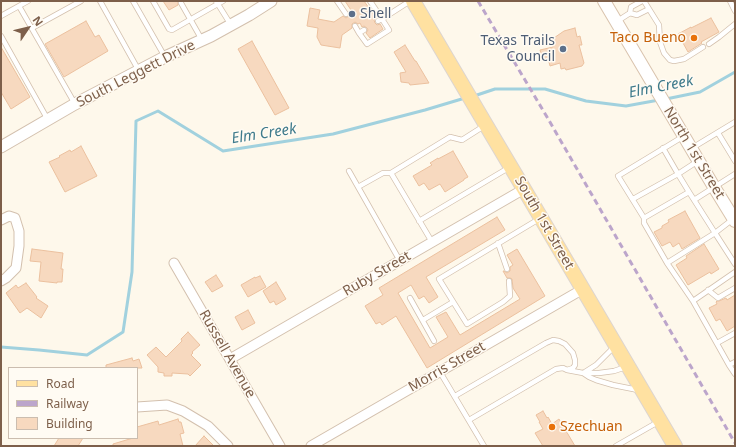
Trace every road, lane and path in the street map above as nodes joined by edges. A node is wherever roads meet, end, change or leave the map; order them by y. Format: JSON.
{"nodes":[{"id":1,"x":28,"y":1,"type":"edge"},
{"id":2,"x":81,"y":1,"type":"edge"},
{"id":3,"x":100,"y":1,"type":"edge"},
{"id":4,"x":133,"y":1,"type":"edge"},
{"id":5,"x":153,"y":1,"type":"edge"},
{"id":6,"x":271,"y":1,"type":"edge"},
{"id":7,"x":338,"y":1,"type":"edge"},
{"id":8,"x":410,"y":1,"type":"edge"},
{"id":9,"x":413,"y":1,"type":"edge"},
{"id":10,"x":604,"y":1,"type":"edge"},
{"id":11,"x":643,"y":1,"type":"edge"},
{"id":12,"x":730,"y":1,"type":"edge"},
{"id":13,"x":219,"y":2,"type":"edge"},
{"id":14,"x":181,"y":3,"type":"dead end"},
{"id":15,"x":347,"y":3,"type":"dead end"},
{"id":16,"x":370,"y":4,"type":"edge"},
{"id":17,"x":19,"y":6,"type":"junction"},
{"id":18,"x":342,"y":7,"type":"junction"},
{"id":19,"x":649,"y":9,"type":"junction"},
{"id":20,"x":735,"y":11,"type":"edge"},
{"id":21,"x":630,"y":13,"type":"junction"},
{"id":22,"x":346,"y":14,"type":"dead end"},
{"id":23,"x":1,"y":16,"type":"edge"},
{"id":24,"x":191,"y":19,"type":"junction"},
{"id":25,"x":380,"y":20,"type":"junction"},
{"id":26,"x":616,"y":22,"type":"junction"},
{"id":27,"x":735,"y":24,"type":"edge"},
{"id":28,"x":231,"y":25,"type":"junction"},
{"id":29,"x":355,"y":26,"type":"dead end"},
{"id":30,"x":32,"y":28,"type":"junction"},
{"id":31,"x":364,"y":30,"type":"dead end"},
{"id":32,"x":359,"y":33,"type":"junction"},
{"id":33,"x":1,"y":36,"type":"edge"},
{"id":34,"x":202,"y":40,"type":"junction"},
{"id":35,"x":709,"y":44,"type":"dead end"},
{"id":36,"x":703,"y":47,"type":"dead end"},
{"id":37,"x":165,"y":57,"type":"junction"},
{"id":38,"x":139,"y":71,"type":"junction"},
{"id":39,"x":75,"y":104,"type":"junction"},
{"id":40,"x":48,"y":120,"type":"junction"},
{"id":41,"x":735,"y":122,"type":"edge"},
{"id":42,"x":484,"y":123,"type":"junction"},
{"id":43,"x":729,"y":126,"type":"junction"},
{"id":44,"x":735,"y":126,"type":"edge"},
{"id":45,"x":718,"y":133,"type":"junction"},
{"id":46,"x":684,"y":136,"type":"junction"},
{"id":47,"x":1,"y":147,"type":"edge"},
{"id":48,"x":663,"y":148,"type":"junction"},
{"id":49,"x":691,"y":148,"type":"junction"},
{"id":50,"x":698,"y":161,"type":"junction"},
{"id":51,"x":735,"y":161,"type":"edge"},
{"id":52,"x":511,"y":166,"type":"junction"},
{"id":53,"x":349,"y":171,"type":"dead end"},
{"id":54,"x":391,"y":173,"type":"junction"},
{"id":55,"x":678,"y":174,"type":"junction"},
{"id":56,"x":735,"y":174,"type":"edge"},
{"id":57,"x":358,"y":187,"type":"junction"},
{"id":58,"x":714,"y":187,"type":"junction"},
{"id":59,"x":524,"y":189,"type":"junction"},
{"id":60,"x":689,"y":192,"type":"junction"},
{"id":61,"x":633,"y":200,"type":"junction"},
{"id":62,"x":694,"y":200,"type":"junction"},
{"id":63,"x":541,"y":218,"type":"junction"},
{"id":64,"x":644,"y":218,"type":"junction"},
{"id":65,"x":1,"y":220,"type":"edge"},
{"id":66,"x":734,"y":220,"type":"edge"},
{"id":67,"x":419,"y":221,"type":"junction"},
{"id":68,"x":715,"y":234,"type":"junction"},
{"id":69,"x":432,"y":242,"type":"junction"},
{"id":70,"x":498,"y":243,"type":"junction"},
{"id":71,"x":400,"y":261,"type":"junction"},
{"id":72,"x":174,"y":263,"type":"dead end"},
{"id":73,"x":667,"y":264,"type":"junction"},
{"id":74,"x":735,"y":264,"type":"edge"},
{"id":75,"x":507,"y":269,"type":"dead end"},
{"id":76,"x":735,"y":272,"type":"edge"},
{"id":77,"x":1,"y":281,"type":"edge"},
{"id":78,"x":509,"y":281,"type":"dead end"},
{"id":79,"x":735,"y":288,"type":"edge"},
{"id":80,"x":583,"y":289,"type":"junction"},
{"id":81,"x":708,"y":290,"type":"junction"},
{"id":82,"x":410,"y":298,"type":"dead end"},
{"id":83,"x":693,"y":301,"type":"junction"},
{"id":84,"x":453,"y":302,"type":"junction"},
{"id":85,"x":423,"y":320,"type":"junction"},
{"id":86,"x":735,"y":333,"type":"edge"},
{"id":87,"x":434,"y":341,"type":"dead end"},
{"id":88,"x":717,"y":343,"type":"junction"},
{"id":89,"x":616,"y":345,"type":"junction"},
{"id":90,"x":230,"y":359,"type":"junction"},
{"id":91,"x":735,"y":362,"type":"edge"},
{"id":92,"x":729,"y":365,"type":"junction"},
{"id":93,"x":628,"y":366,"type":"junction"},
{"id":94,"x":567,"y":370,"type":"junction"},
{"id":95,"x":440,"y":372,"type":"junction"},
{"id":96,"x":583,"y":373,"type":"junction"},
{"id":97,"x":735,"y":374,"type":"edge"},
{"id":98,"x":643,"y":391,"type":"junction"},
{"id":99,"x":455,"y":396,"type":"junction"},
{"id":100,"x":138,"y":407,"type":"edge"},
{"id":101,"x":469,"y":420,"type":"junction"},
{"id":102,"x":660,"y":421,"type":"junction"},
{"id":103,"x":228,"y":446,"type":"edge"},
{"id":104,"x":280,"y":446,"type":"edge"},
{"id":105,"x":311,"y":446,"type":"edge"},
{"id":106,"x":484,"y":446,"type":"edge"},
{"id":107,"x":616,"y":446,"type":"edge"},
{"id":108,"x":675,"y":446,"type":"edge"}],
"edges":[{"from":1,"to":17,"type":"lane"},
{"from":2,"to":30,"type":"lane"},
{"from":3,"to":38,"type":"lane"},
{"from":4,"to":37,"type":"lane"},
{"from":5,"to":24,"type":"lane"},
{"from":6,"to":28,"type":"street","name":"South Leggett Drive"},
{"from":7,"to":18,"type":"lane"},
{"from":8,"to":25,"type":"lane"},
{"from":9,"to":42,"type":"main road","name":"South 1st Street"},
{"from":10,"to":26,"type":"main road","name":"North 1st Street"},
{"from":11,"to":19,"type":"lane"},
{"from":11,"to":21,"type":"lane"},
{"from":12,"to":20,"type":"lane"},
{"from":13,"to":24,"type":"lane"},
{"from":13,"to":28,"type":"lane"},
{"from":14,"to":24,"type":"lane"},
{"from":15,"to":18,"type":"lane"},
{"from":16,"to":25,"type":"lane"},
{"from":17,"to":23,"type":"lane"},
{"from":17,"to":30,"type":"lane"},
{"from":18,"to":22,"type":"lane"},
{"from":19,"to":21,"type":"lane"},
{"from":19,"to":36,"type":"lane"},
{"from":21,"to":26,"type":"lane"},
{"from":24,"to":34,"type":"lane"},
{"from":25,"to":32,"type":"lane"},
{"from":26,"to":46,"type":"main road","name":"North 1st Street"},
{"from":27,"to":35,"type":"lane"},
{"from":28,"to":34,"type":"street","name":"South Leggett Drive"},
{"from":29,"to":32,"type":"lane"},
{"from":30,"to":39,"type":"lane"},
{"from":31,"to":32,"type":"lane"},
{"from":33,"to":40,"type":"lane"},
{"from":34,"to":37,"type":"street","name":"South Leggett Drive"},
{"from":37,"to":38,"type":"street","name":"South Leggett Drive"},
{"from":38,"to":39,"type":"street","name":"South Leggett Drive"},
{"from":39,"to":40,"type":"street","name":"South Leggett Drive"},
{"from":40,"to":47,"type":"street","name":"South Leggett Drive"},
{"from":41,"to":43,"type":"lane"},
{"from":42,"to":52,"type":"main road","name":"South 1st Street"},
{"from":42,"to":54,"type":"lane"},
{"from":43,"to":44,"type":"lane"},
{"from":43,"to":45,"type":"lane"},
{"from":45,"to":49,"type":"lane"},
{"from":45,"to":51,"type":"lane"},
{"from":46,"to":48,"type":"lane"},
{"from":46,"to":49,"type":"main road","name":"North 1st Street"},
{"from":48,"to":55,"type":"lane"},
{"from":48,"to":61,"type":"lane"},
{"from":49,"to":50,"type":"main road","name":"North 1st Street"},
{"from":50,"to":55,"type":"lane"},
{"from":50,"to":58,"type":"main road","name":"North 1st Street"},
{"from":52,"to":59,"type":"main road","name":"South 1st Street"},
{"from":52,"to":67,"type":"lane"},
{"from":53,"to":57,"type":"lane"},
{"from":54,"to":57,"type":"lane"},
{"from":54,"to":67,"type":"lane"},
{"from":55,"to":60,"type":"lane"},
{"from":55,"to":61,"type":"lane"},
{"from":56,"to":58,"type":"lane"},
{"from":57,"to":71,"type":"lane"},
{"from":58,"to":62,"type":"lane"},
{"from":58,"to":66,"type":"main road","name":"North 1st Street"},
{"from":59,"to":63,"type":"main road","name":"South 1st Street"},
{"from":59,"to":69,"type":"street","name":"Ruby Street"},
{"from":60,"to":62,"type":"lane"},
{"from":60,"to":64,"type":"lane"},
{"from":61,"to":64,"type":"lane"},
{"from":62,"to":68,"type":"lane"},
{"from":63,"to":70,"type":"lane"},
{"from":63,"to":80,"type":"main road","name":"South 1st Street"},
{"from":64,"to":73,"type":"lane"},
{"from":65,"to":77,"type":"street"},
{"from":66,"to":68,"type":"lane"},
{"from":67,"to":69,"type":"lane"},
{"from":68,"to":73,"type":"lane"},
{"from":68,"to":74,"type":"lane"},
{"from":69,"to":71,"type":"street","name":"Ruby Street"},
{"from":70,"to":75,"type":"lane"},
{"from":70,"to":84,"type":"lane"},
{"from":71,"to":90,"type":"street","name":"Ruby Street"},
{"from":72,"to":90,"type":"street","name":"Russell Avenue"},
{"from":73,"to":83,"type":"lane"},
{"from":76,"to":81,"type":"lane"},
{"from":78,"to":84,"type":"lane"},
{"from":79,"to":81,"type":"lane"},
{"from":80,"to":89,"type":"main road","name":"South 1st Street"},
{"from":80,"to":95,"type":"street","name":"Morris Street"},
{"from":81,"to":83,"type":"lane"},
{"from":82,"to":85,"type":"lane"},
{"from":83,"to":88,"type":"lane"},
{"from":84,"to":85,"type":"lane"},
{"from":85,"to":87,"type":"lane"},
{"from":86,"to":88,"type":"lane"},
{"from":88,"to":92,"type":"lane"},
{"from":89,"to":93,"type":"main road","name":"South 1st Street"},
{"from":89,"to":96,"type":"lane"},
{"from":90,"to":104,"type":"street","name":"Russell Avenue"},
{"from":91,"to":92,"type":"lane"},
{"from":92,"to":97,"type":"lane"},
{"from":93,"to":96,"type":"lane"},
{"from":93,"to":98,"type":"main road","name":"South 1st Street"},
{"from":94,"to":96,"type":"lane"},
{"from":94,"to":99,"type":"lane"},
{"from":94,"to":101,"type":"lane"},
{"from":95,"to":99,"type":"lane"},
{"from":95,"to":105,"type":"street","name":"Morris Street"},
{"from":96,"to":98,"type":"lane"},
{"from":98,"to":102,"type":"main road","name":"South 1st Street"},
{"from":99,"to":101,"type":"lane"},
{"from":100,"to":103,"type":"street"},
{"from":101,"to":106,"type":"lane"},
{"from":102,"to":107,"type":"lane"},
{"from":102,"to":108,"type":"main road","name":"South 1st Street"}]}
